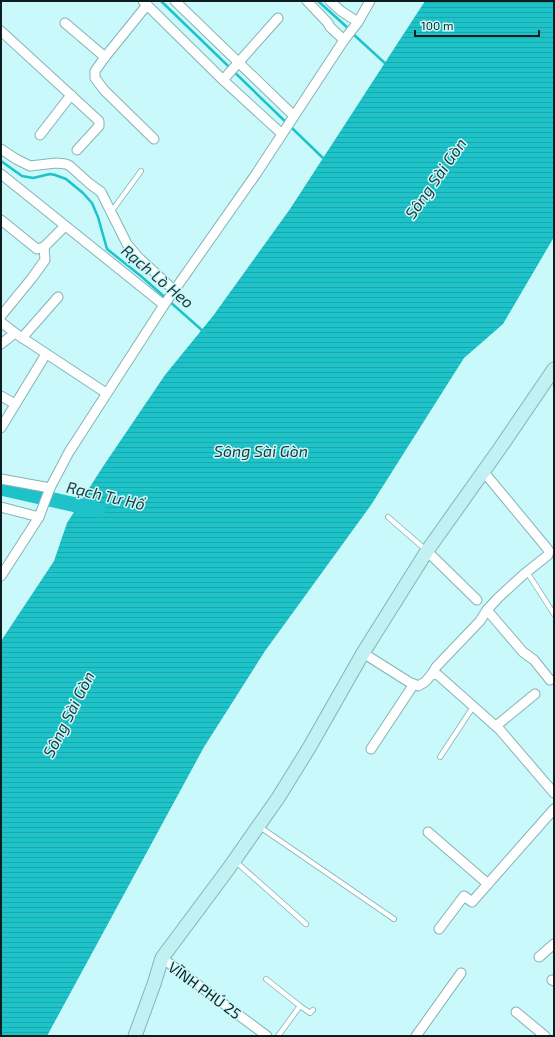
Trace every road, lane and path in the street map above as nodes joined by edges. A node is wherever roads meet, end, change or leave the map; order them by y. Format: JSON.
{"nodes":[{"id":1,"x":175,"y":1,"type":"edge"},
{"id":2,"x":307,"y":1,"type":"edge"},
{"id":3,"x":330,"y":1,"type":"edge"},
{"id":4,"x":370,"y":1,"type":"edge"},
{"id":5,"x":145,"y":3,"type":"edge"},
{"id":6,"x":278,"y":18,"type":"dead end"},
{"id":7,"x":65,"y":23,"type":"dead end"},
{"id":8,"x":356,"y":25,"type":"junction"},
{"id":9,"x":1,"y":31,"type":"edge"},
{"id":10,"x":346,"y":38,"type":"junction"},
{"id":11,"x":105,"y":57,"type":"junction"},
{"id":12,"x":237,"y":64,"type":"junction"},
{"id":13,"x":226,"y":77,"type":"junction"},
{"id":14,"x":71,"y":96,"type":"junction"},
{"id":15,"x":293,"y":118,"type":"junction"},
{"id":16,"x":284,"y":132,"type":"junction"},
{"id":17,"x":40,"y":135,"type":"dead end"},
{"id":18,"x":154,"y":139,"type":"dead end"},
{"id":19,"x":1,"y":150,"type":"edge"},
{"id":20,"x":78,"y":150,"type":"dead end"},
{"id":21,"x":141,"y":171,"type":"dead end"},
{"id":22,"x":1,"y":174,"type":"edge"},
{"id":23,"x":111,"y":212,"type":"junction"},
{"id":24,"x":1,"y":220,"type":"edge"},
{"id":25,"x":65,"y":226,"type":"junction"},
{"id":26,"x":44,"y":247,"type":"junction"},
{"id":27,"x":173,"y":293,"type":"junction"},
{"id":28,"x":58,"y":296,"type":"dead end"},
{"id":29,"x":164,"y":305,"type":"junction"},
{"id":30,"x":1,"y":316,"type":"edge"},
{"id":31,"x":1,"y":322,"type":"edge"},
{"id":32,"x":18,"y":336,"type":"junction"},
{"id":33,"x":1,"y":344,"type":"edge"},
{"id":34,"x":46,"y":354,"type":"junction"},
{"id":35,"x":554,"y":368,"type":"edge"},
{"id":36,"x":106,"y":393,"type":"junction"},
{"id":37,"x":1,"y":396,"type":"edge"},
{"id":38,"x":15,"y":404,"type":"junction"},
{"id":39,"x":1,"y":428,"type":"edge"},
{"id":40,"x":483,"y":470,"type":"junction"},
{"id":41,"x":1,"y":479,"type":"edge"},
{"id":42,"x":49,"y":491,"type":"junction"},
{"id":43,"x":1,"y":506,"type":"edge"},
{"id":44,"x":40,"y":514,"type":"junction"},
{"id":45,"x":388,"y":517,"type":"dead end"},
{"id":46,"x":427,"y":551,"type":"junction"},
{"id":47,"x":527,"y":572,"type":"junction"},
{"id":48,"x":1,"y":576,"type":"edge"},
{"id":49,"x":477,"y":600,"type":"dead end"},
{"id":50,"x":488,"y":610,"type":"junction"},
{"id":51,"x":554,"y":614,"type":"edge"},
{"id":52,"x":363,"y":653,"type":"junction"},
{"id":53,"x":432,"y":674,"type":"junction"},
{"id":54,"x":550,"y":680,"type":"dead end"},
{"id":55,"x":414,"y":684,"type":"junction"},
{"id":56,"x":535,"y":694,"type":"dead end"},
{"id":57,"x":473,"y":707,"type":"junction"},
{"id":58,"x":496,"y":726,"type":"junction"},
{"id":59,"x":371,"y":749,"type":"dead end"},
{"id":60,"x":440,"y":757,"type":"dead end"},
{"id":61,"x":554,"y":793,"type":"edge"},
{"id":62,"x":554,"y":809,"type":"edge"},
{"id":63,"x":258,"y":826,"type":"junction"},
{"id":64,"x":428,"y":832,"type":"dead end"},
{"id":65,"x":235,"y":861,"type":"junction"},
{"id":66,"x":488,"y":884,"type":"junction"},
{"id":67,"x":394,"y":919,"type":"dead end"},
{"id":68,"x":306,"y":924,"type":"dead end"},
{"id":69,"x":439,"y":930,"type":"dead end"},
{"id":70,"x":554,"y":944,"type":"edge"},
{"id":71,"x":539,"y":957,"type":"dead end"},
{"id":72,"x":162,"y":958,"type":"junction"},
{"id":73,"x":461,"y":973,"type":"dead end"},
{"id":74,"x":266,"y":979,"type":"dead end"},
{"id":75,"x":300,"y":1006,"type":"junction"},
{"id":76,"x":313,"y":1010,"type":"dead end"},
{"id":77,"x":516,"y":1012,"type":"dead end"},
{"id":78,"x":135,"y":1036,"type":"edge"},
{"id":79,"x":267,"y":1036,"type":"edge"},
{"id":80,"x":278,"y":1036,"type":"edge"},
{"id":81,"x":416,"y":1036,"type":"edge"},
{"id":82,"x":545,"y":1036,"type":"edge"}],
"edges":[{"from":1,"to":12,"type":"street"},
{"from":2,"to":10,"type":"street"},
{"from":3,"to":8,"type":"street"},
{"from":4,"to":8,"type":"street"},
{"from":5,"to":11,"type":"street"},
{"from":5,"to":13,"type":"street"},
{"from":6,"to":12,"type":"street"},
{"from":7,"to":11,"type":"street"},
{"from":8,"to":10,"type":"street"},
{"from":9,"to":14,"type":"street"},
{"from":10,"to":15,"type":"street"},
{"from":11,"to":18,"type":"street"},
{"from":12,"to":13,"type":"street"},
{"from":12,"to":15,"type":"street"},
{"from":13,"to":16,"type":"street"},
{"from":14,"to":17,"type":"street"},
{"from":14,"to":20,"type":"street"},
{"from":15,"to":16,"type":"street"},
{"from":16,"to":27,"type":"street"},
{"from":19,"to":23,"type":"street"},
{"from":21,"to":23,"type":"lane"},
{"from":22,"to":25,"type":"street"},
{"from":23,"to":27,"type":"street"},
{"from":24,"to":26,"type":"street"},
{"from":25,"to":26,"type":"street"},
{"from":25,"to":29,"type":"street"},
{"from":26,"to":30,"type":"street"},
{"from":27,"to":29,"type":"street"},
{"from":28,"to":32,"type":"street"},
{"from":29,"to":36,"type":"street"},
{"from":31,"to":32,"type":"street"},
{"from":32,"to":33,"type":"street"},
{"from":32,"to":34,"type":"street"},
{"from":34,"to":36,"type":"street"},
{"from":34,"to":38,"type":"street"},
{"from":35,"to":40,"type":"street"},
{"from":36,"to":42,"type":"street"},
{"from":37,"to":38,"type":"street"},
{"from":38,"to":39,"type":"street"},
{"from":40,"to":46,"type":"street"},
{"from":40,"to":47,"type":"street"},
{"from":41,"to":42,"type":"street"},
{"from":42,"to":44,"type":"street"},
{"from":43,"to":44,"type":"street"},
{"from":44,"to":48,"type":"street"},
{"from":45,"to":46,"type":"lane"},
{"from":46,"to":49,"type":"street"},
{"from":46,"to":52,"type":"street"},
{"from":47,"to":50,"type":"street"},
{"from":47,"to":51,"type":"lane"},
{"from":50,"to":53,"type":"street"},
{"from":50,"to":54,"type":"street"},
{"from":52,"to":55,"type":"street"},
{"from":52,"to":63,"type":"street"},
{"from":53,"to":55,"type":"street"},
{"from":53,"to":57,"type":"street"},
{"from":55,"to":59,"type":"street"},
{"from":56,"to":58,"type":"street"},
{"from":57,"to":58,"type":"street"},
{"from":57,"to":60,"type":"lane"},
{"from":58,"to":61,"type":"street"},
{"from":62,"to":66,"type":"street"},
{"from":63,"to":65,"type":"street"},
{"from":63,"to":67,"type":"lane"},
{"from":64,"to":66,"type":"street"},
{"from":65,"to":68,"type":"lane"},
{"from":65,"to":72,"type":"street"},
{"from":66,"to":69,"type":"street"},
{"from":70,"to":71,"type":"street"},
{"from":72,"to":78,"type":"street"},
{"from":72,"to":79,"type":"street","name":"VĨNH PHÚ 25"},
{"from":73,"to":81,"type":"street"},
{"from":74,"to":75,"type":"lane"},
{"from":75,"to":76,"type":"lane"},
{"from":75,"to":80,"type":"lane"},
{"from":77,"to":82,"type":"street"}]}
